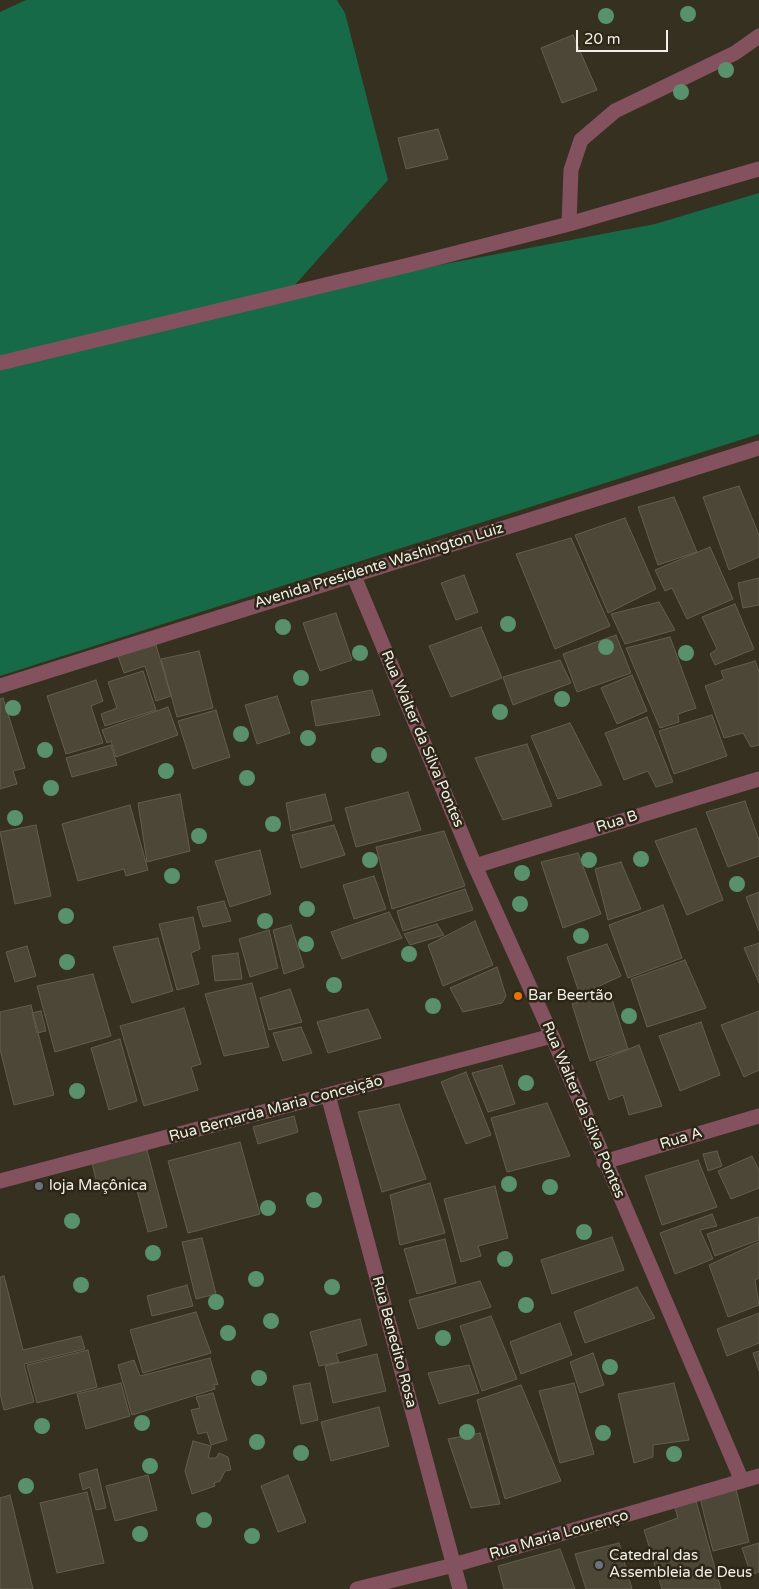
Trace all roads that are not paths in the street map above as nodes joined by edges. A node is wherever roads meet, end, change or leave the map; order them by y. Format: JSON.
{"nodes":[{"id":1,"x":759,"y":36,"type":"edge"},
{"id":2,"x":759,"y":169,"type":"edge"},
{"id":3,"x":569,"y":224,"type":"junction"},
{"id":4,"x":0,"y":363,"type":"edge"},
{"id":5,"x":759,"y":448,"type":"edge"},
{"id":6,"x":353,"y":574,"type":"junction"},
{"id":7,"x":0,"y":686,"type":"edge"},
{"id":8,"x":759,"y":779,"type":"edge"},
{"id":9,"x":475,"y":866,"type":"junction"},
{"id":10,"x":552,"y":1036,"type":"junction"},
{"id":11,"x":328,"y":1096,"type":"junction"},
{"id":12,"x":759,"y":1116,"type":"edge"},
{"id":13,"x":604,"y":1162,"type":"junction"},
{"id":14,"x":0,"y":1181,"type":"edge"},
{"id":15,"x":759,"y":1476,"type":"edge"},
{"id":16,"x":742,"y":1482,"type":"junction"},
{"id":17,"x":454,"y":1565,"type":"junction"},
{"id":18,"x":357,"y":1589,"type":"edge"},
{"id":19,"x":460,"y":1589,"type":"edge"}],
"edges":[{"from":1,"to":3,"type":"street"},
{"from":2,"to":3,"type":"street"},
{"from":3,"to":4,"type":"street"},
{"from":5,"to":6,"type":"street","name":"Avenida Presidente Washington Luiz"},
{"from":6,"to":7,"type":"street","name":"Avenida Presidente Washington Luiz"},
{"from":6,"to":9,"type":"street","name":"Rua Walter da Silva Pontes"},
{"from":8,"to":9,"type":"street","name":"Rua B"},
{"from":9,"to":10,"type":"street","name":"Rua Walter da Silva Pontes"},
{"from":10,"to":11,"type":"street","name":"Rua Bernarda Maria Conceição"},
{"from":10,"to":13,"type":"street","name":"Rua Walter da Silva Pontes"},
{"from":11,"to":14,"type":"street","name":"Rua Bernarda Maria Conceição"},
{"from":11,"to":17,"type":"street","name":"Rua Benedito Rosa"},
{"from":12,"to":13,"type":"street","name":"Rua A"},
{"from":13,"to":16,"type":"street","name":"Rua Walter da Silva Pontes"},
{"from":15,"to":16,"type":"street","name":"Rua Maria Lourenço"},
{"from":16,"to":17,"type":"street","name":"Rua Maria Lourenço"},
{"from":17,"to":18,"type":"street","name":"Rua Maria Lourenço"},
{"from":17,"to":19,"type":"street","name":"Rua Benedito Rosa"}]}
